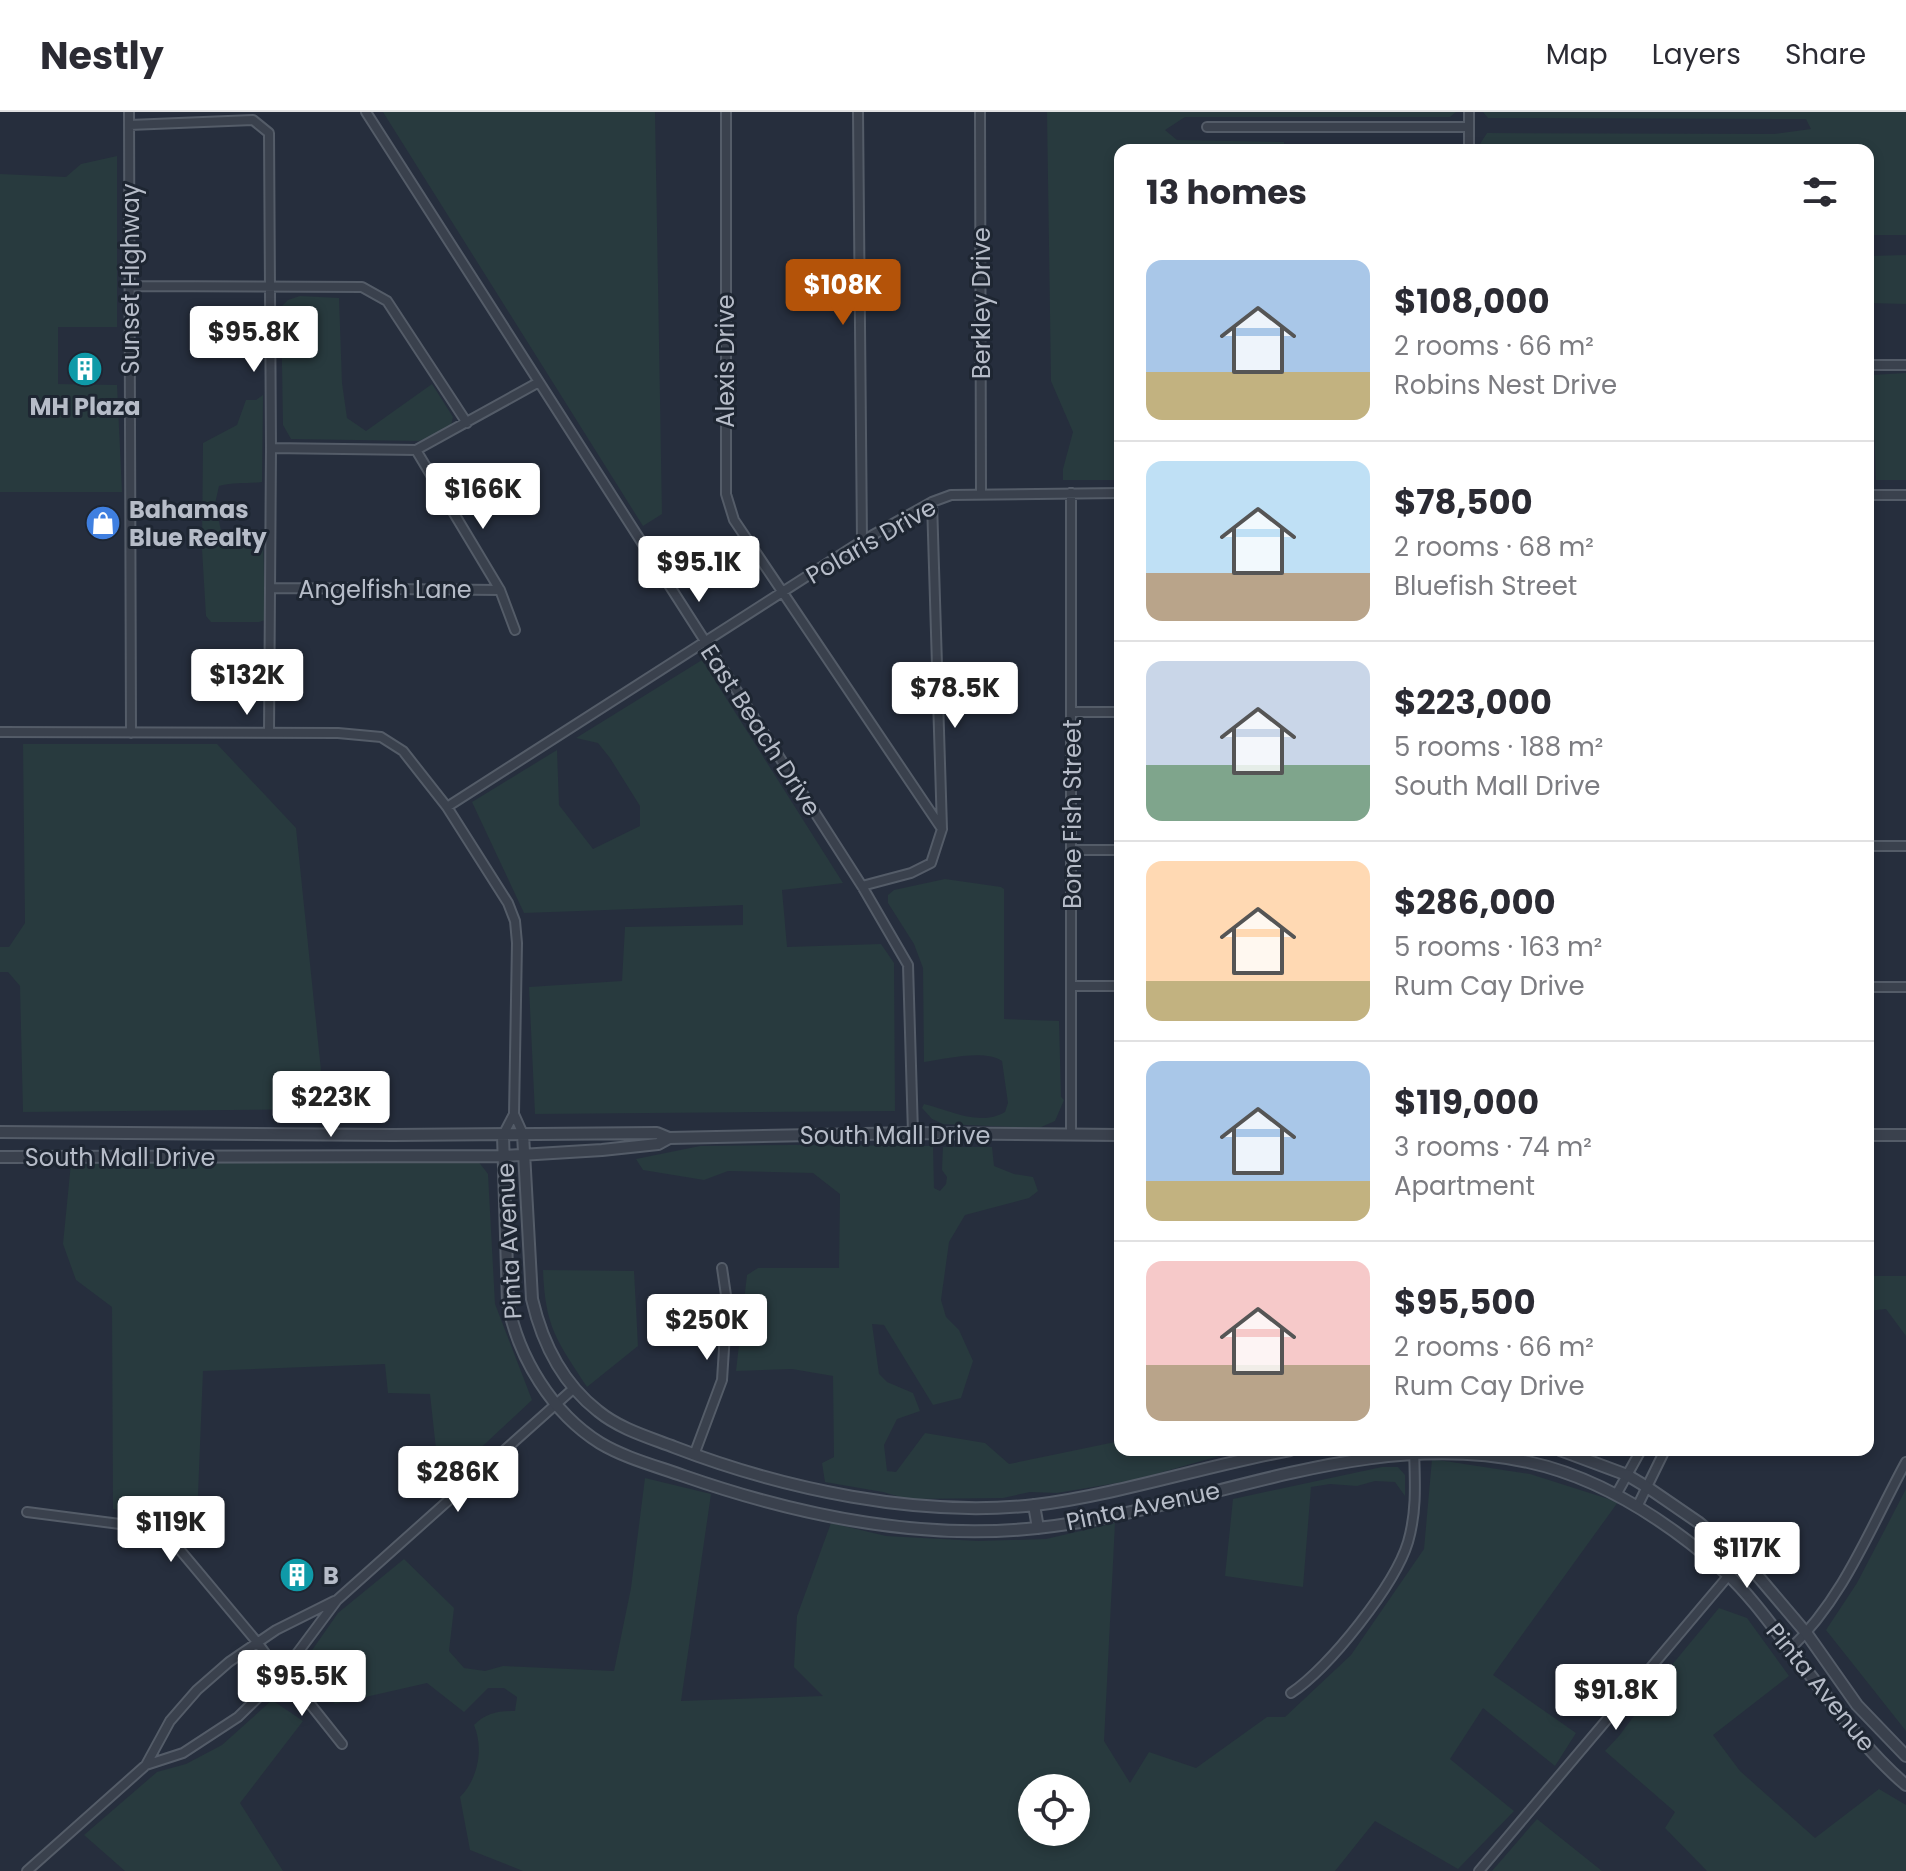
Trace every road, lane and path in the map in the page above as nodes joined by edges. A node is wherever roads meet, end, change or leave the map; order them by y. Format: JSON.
{"nodes":[{"id":1,"x":129,"y":112,"type":"edge"},
{"id":2,"x":366,"y":112,"type":"edge"},
{"id":3,"x":726,"y":112,"type":"edge"},
{"id":4,"x":858,"y":112,"type":"edge"},
{"id":5,"x":980,"y":112,"type":"edge"},
{"id":6,"x":1469,"y":112,"type":"edge"},
{"id":7,"x":129,"y":125,"type":"junction"},
{"id":8,"x":1207,"y":127,"type":"dead end"},
{"id":9,"x":1469,"y":127,"type":"junction"},
{"id":10,"x":1469,"y":144,"type":"edge"},
{"id":11,"x":131,"y":286,"type":"junction"},
{"id":12,"x":269,"y":287,"type":"junction"},
{"id":13,"x":1874,"y":365,"type":"edge"},
{"id":14,"x":1906,"y":365,"type":"edge"},
{"id":15,"x":539,"y":382,"type":"junction"},
{"id":16,"x":467,"y":423,"type":"junction"},
{"id":17,"x":271,"y":448,"type":"junction"},
{"id":18,"x":416,"y":450,"type":"junction"},
{"id":19,"x":981,"y":493,"type":"junction"},
{"id":20,"x":1071,"y":493,"type":"junction"},
{"id":21,"x":1114,"y":493,"type":"edge"},
{"id":22,"x":1874,"y":495,"type":"edge"},
{"id":23,"x":1906,"y":495,"type":"edge"},
{"id":24,"x":932,"y":502,"type":"junction"},
{"id":25,"x":862,"y":541,"type":"junction"},
{"id":26,"x":270,"y":588,"type":"junction"},
{"id":27,"x":500,"y":590,"type":"junction"},
{"id":28,"x":785,"y":592,"type":"junction"},
{"id":29,"x":515,"y":630,"type":"dead end"},
{"id":30,"x":704,"y":642,"type":"junction"},
{"id":31,"x":1073,"y":712,"type":"junction"},
{"id":32,"x":1114,"y":712,"type":"edge"},
{"id":33,"x":0,"y":732,"type":"edge"},
{"id":34,"x":131,"y":733,"type":"junction"},
{"id":35,"x":269,"y":733,"type":"junction"},
{"id":36,"x":447,"y":807,"type":"junction"},
{"id":37,"x":942,"y":829,"type":"junction"},
{"id":38,"x":1874,"y":846,"type":"edge"},
{"id":39,"x":1906,"y":846,"type":"edge"},
{"id":40,"x":1072,"y":850,"type":"junction"},
{"id":41,"x":1114,"y":850,"type":"edge"},
{"id":42,"x":862,"y":886,"type":"junction"},
{"id":43,"x":1071,"y":986,"type":"junction"},
{"id":44,"x":1114,"y":986,"type":"edge"},
{"id":45,"x":1874,"y":987,"type":"edge"},
{"id":46,"x":1906,"y":987,"type":"edge"},
{"id":47,"x":514,"y":1114,"type":"junction"},
{"id":48,"x":0,"y":1132,"type":"edge"},
{"id":49,"x":913,"y":1133,"type":"junction"},
{"id":50,"x":523,"y":1134,"type":"junction"},
{"id":51,"x":393,"y":1135,"type":"junction"},
{"id":52,"x":503,"y":1135,"type":"junction"},
{"id":53,"x":1071,"y":1135,"type":"junction"},
{"id":54,"x":1114,"y":1135,"type":"edge"},
{"id":55,"x":1874,"y":1135,"type":"edge"},
{"id":56,"x":1906,"y":1135,"type":"edge"},
{"id":57,"x":669,"y":1138,"type":"junction"},
{"id":58,"x":524,"y":1155,"type":"junction"},
{"id":59,"x":393,"y":1156,"type":"junction"},
{"id":60,"x":503,"y":1156,"type":"junction"},
{"id":61,"x":0,"y":1157,"type":"edge"},
{"id":62,"x":722,"y":1268,"type":"dead end"},
{"id":63,"x":573,"y":1389,"type":"junction"},
{"id":64,"x":557,"y":1404,"type":"junction"},
{"id":65,"x":694,"y":1455,"type":"junction"},
{"id":66,"x":1264,"y":1456,"type":"edge"},
{"id":67,"x":1387,"y":1456,"type":"edge"},
{"id":68,"x":1414,"y":1456,"type":"edge"},
{"id":69,"x":1466,"y":1456,"type":"edge"},
{"id":70,"x":1576,"y":1456,"type":"edge"},
{"id":71,"x":1638,"y":1456,"type":"edge"},
{"id":72,"x":1662,"y":1456,"type":"edge"},
{"id":73,"x":1906,"y":1462,"type":"edge"},
{"id":74,"x":1627,"y":1475,"type":"junction"},
{"id":75,"x":1647,"y":1487,"type":"junction"},
{"id":76,"x":1616,"y":1495,"type":"junction"},
{"id":77,"x":1034,"y":1505,"type":"junction"},
{"id":78,"x":1637,"y":1507,"type":"junction"},
{"id":79,"x":27,"y":1512,"type":"dead end"},
{"id":80,"x":1038,"y":1528,"type":"junction"},
{"id":81,"x":1729,"y":1575,"type":"junction"},
{"id":82,"x":337,"y":1600,"type":"junction"},
{"id":83,"x":1807,"y":1634,"type":"junction"},
{"id":84,"x":257,"y":1642,"type":"junction"},
{"id":85,"x":1790,"y":1649,"type":"junction"},
{"id":86,"x":281,"y":1675,"type":"junction"},
{"id":87,"x":1291,"y":1693,"type":"dead end"},
{"id":88,"x":342,"y":1744,"type":"dead end"},
{"id":89,"x":1906,"y":1756,"type":"edge"},
{"id":90,"x":146,"y":1765,"type":"junction"},
{"id":91,"x":1904,"y":1779,"type":"edge"},
{"id":92,"x":27,"y":1871,"type":"edge"},
{"id":93,"x":1479,"y":1871,"type":"edge"}],
"edges":[{"from":1,"to":7,"type":"street","name":"Sunset Highway"},
{"from":2,"to":15,"type":"street","name":"East Beach Drive"},
{"from":3,"to":28,"type":"street","name":"Alexis Drive"},
{"from":4,"to":25,"type":"street"},
{"from":5,"to":19,"type":"street","name":"Berkley Drive"},
{"from":6,"to":9,"type":"street"},
{"from":7,"to":11,"type":"street","name":"Sunset Highway"},
{"from":7,"to":12,"type":"street"},
{"from":8,"to":9,"type":"street"},
{"from":9,"to":10,"type":"street"},
{"from":11,"to":12,"type":"street"},
{"from":11,"to":34,"type":"street","name":"Sunset Highway"},
{"from":12,"to":16,"type":"street"},
{"from":12,"to":17,"type":"street"},
{"from":13,"to":14,"type":"street"},
{"from":15,"to":16,"type":"street"},
{"from":15,"to":30,"type":"street","name":"East Beach Drive"},
{"from":16,"to":18,"type":"street"},
{"from":17,"to":18,"type":"street"},
{"from":17,"to":26,"type":"street"},
{"from":18,"to":27,"type":"street","name":"Angelfish Lane"},
{"from":19,"to":20,"type":"street","name":"Polaris Drive"},
{"from":19,"to":24,"type":"street","name":"Polaris Drive"},
{"from":20,"to":21,"type":"street","name":"Polaris Drive"},
{"from":20,"to":31,"type":"street","name":"Bone Fish Street"},
{"from":22,"to":23,"type":"street"},
{"from":24,"to":25,"type":"street","name":"Polaris Drive"},
{"from":24,"to":37,"type":"street"},
{"from":25,"to":28,"type":"street","name":"Polaris Drive"},
{"from":26,"to":27,"type":"street","name":"Angelfish Lane"},
{"from":26,"to":35,"type":"street"},
{"from":27,"to":29,"type":"street","name":"Angelfish Lane"},
{"from":28,"to":30,"type":"street","name":"Polaris Drive"},
{"from":28,"to":37,"type":"street","name":"Alexis Drive"},
{"from":30,"to":36,"type":"street","name":"Polaris Drive"},
{"from":30,"to":42,"type":"street","name":"East Beach Drive"},
{"from":31,"to":32,"type":"street"},
{"from":31,"to":40,"type":"street","name":"Bone Fish Street"},
{"from":33,"to":34,"type":"street"},
{"from":34,"to":35,"type":"street"},
{"from":35,"to":36,"type":"street"},
{"from":36,"to":47,"type":"street"},
{"from":37,"to":42,"type":"street"},
{"from":38,"to":39,"type":"street"},
{"from":40,"to":41,"type":"street"},
{"from":40,"to":43,"type":"street","name":"Bone Fish Street"},
{"from":42,"to":49,"type":"street","name":"East Beach Drive"},
{"from":43,"to":44,"type":"street"},
{"from":43,"to":53,"type":"street","name":"Bone Fish Street"},
{"from":45,"to":46,"type":"street"},
{"from":47,"to":50,"type":"street"},
{"from":47,"to":52,"type":"street"},
{"from":48,"to":51,"type":"street","name":"South Mall Drive"},
{"from":49,"to":53,"type":"street","name":"South Mall Drive"},
{"from":49,"to":57,"type":"street","name":"South Mall Drive"},
{"from":50,"to":52,"type":"street","name":"South Mall Drive"},
{"from":50,"to":57,"type":"street","name":"South Mall Drive"},
{"from":50,"to":58,"type":"street","name":"Pinta Avenue"},
{"from":51,"to":52,"type":"street","name":"South Mall Drive"},
{"from":51,"to":59,"type":"street"},
{"from":52,"to":60,"type":"street","name":"Pinta Avenue"},
{"from":53,"to":54,"type":"street","name":"South Mall Drive"},
{"from":55,"to":56,"type":"street"},
{"from":57,"to":58,"type":"street","name":"South Mall Drive"},
{"from":58,"to":60,"type":"street","name":"South Mall Drive"},
{"from":58,"to":63,"type":"street","name":"Pinta Avenue"},
{"from":59,"to":60,"type":"street","name":"South Mall Drive"},
{"from":59,"to":61,"type":"street","name":"South Mall Drive"},
{"from":60,"to":64,"type":"street","name":"Pinta Avenue"},
{"from":62,"to":65,"type":"street"},
{"from":63,"to":64,"type":"street"},
{"from":63,"to":65,"type":"street","name":"Pinta Avenue"},
{"from":64,"to":80,"type":"street","name":"Pinta Avenue"},
{"from":64,"to":82,"type":"street"},
{"from":65,"to":77,"type":"street","name":"Pinta Avenue"},
{"from":66,"to":77,"type":"street","name":"Pinta Avenue"},
{"from":67,"to":80,"type":"street","name":"Pinta Avenue"},
{"from":68,"to":87,"type":"street"},
{"from":69,"to":76,"type":"street","name":"Pinta Avenue"},
{"from":70,"to":74,"type":"street","name":"Pinta Avenue"},
{"from":71,"to":74,"type":"street"},
{"from":72,"to":75,"type":"street"},
{"from":73,"to":83,"type":"street"},
{"from":74,"to":75,"type":"street","name":"Pinta Avenue"},
{"from":74,"to":76,"type":"street"},
{"from":75,"to":78,"type":"street"},
{"from":75,"to":83,"type":"street","name":"Pinta Avenue"},
{"from":76,"to":78,"type":"street","name":"Pinta Avenue"},
{"from":77,"to":80,"type":"street"},
{"from":78,"to":81,"type":"street","name":"Pinta Avenue"},
{"from":79,"to":84,"type":"street"},
{"from":81,"to":85,"type":"street","name":"Pinta Avenue"},
{"from":81,"to":93,"type":"street"},
{"from":82,"to":84,"type":"street"},
{"from":82,"to":86,"type":"street"},
{"from":83,"to":85,"type":"street"},
{"from":83,"to":89,"type":"street","name":"Pinta Avenue"},
{"from":84,"to":86,"type":"street"},
{"from":84,"to":90,"type":"street"},
{"from":85,"to":91,"type":"street","name":"Pinta Avenue"},
{"from":86,"to":88,"type":"street"},
{"from":86,"to":90,"type":"street"},
{"from":90,"to":92,"type":"street"}]}
